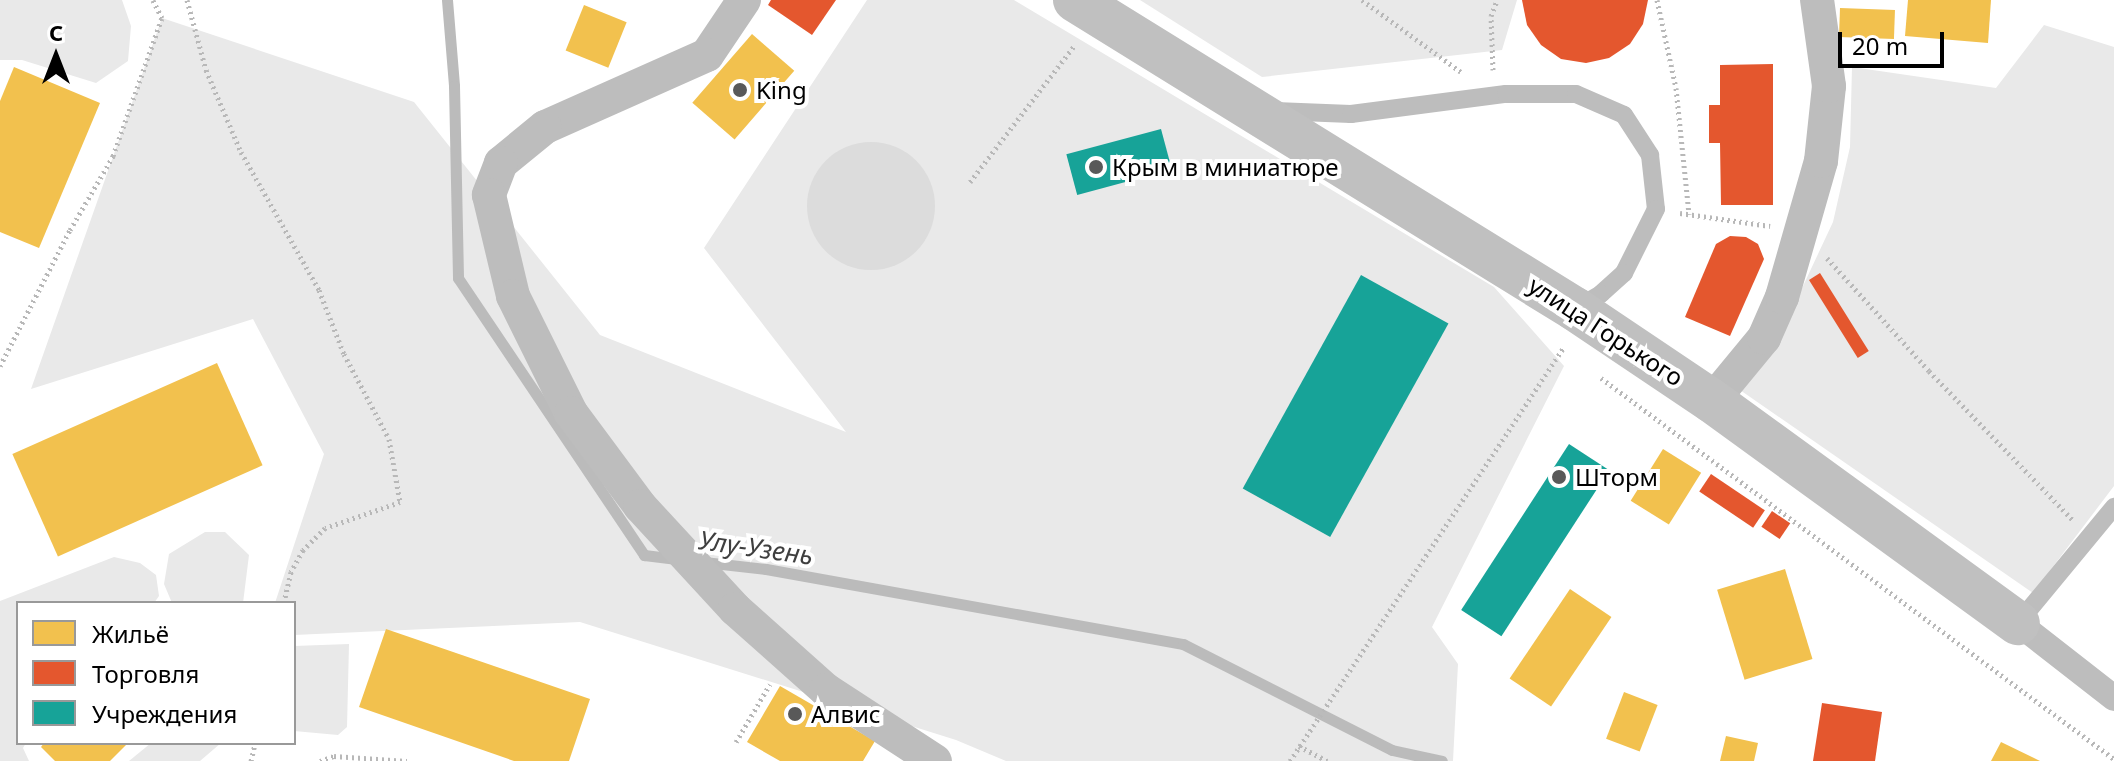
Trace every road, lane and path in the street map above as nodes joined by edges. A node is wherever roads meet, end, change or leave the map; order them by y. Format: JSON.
{"nodes":[{"id":1,"x":153,"y":0,"type":"edge"},
{"id":2,"x":187,"y":0,"type":"edge"},
{"id":3,"x":744,"y":0,"type":"edge"},
{"id":4,"x":1362,"y":0,"type":"edge"},
{"id":5,"x":1497,"y":0,"type":"edge"},
{"id":6,"x":1657,"y":0,"type":"edge"},
{"id":7,"x":1817,"y":0,"type":"edge"},
{"id":8,"x":1086,"y":7,"type":"edge"},
{"id":9,"x":1494,"y":96,"type":"junction"},
{"id":10,"x":1253,"y":110,"type":"junction"},
{"id":11,"x":970,"y":182,"type":"dead end"},
{"id":12,"x":1656,"y":209,"type":"junction"},
{"id":13,"x":1689,"y":214,"type":"junction"},
{"id":14,"x":1801,"y":230,"type":"junction"},
{"id":15,"x":1574,"y":325,"type":"junction"},
{"id":16,"x":1574,"y":358,"type":"dead end"},
{"id":17,"x":0,"y":366,"type":"edge"},
{"id":18,"x":1598,"y":376,"type":"dead end"},
{"id":19,"x":1712,"y":401,"type":"junction"},
{"id":20,"x":2114,"y":507,"type":"edge"},
{"id":21,"x":2089,"y":537,"type":"junction"},
{"id":22,"x":284,"y":601,"type":"edge"},
{"id":23,"x":2018,"y":623,"type":"junction"},
{"id":24,"x":786,"y":656,"type":"junction"},
{"id":25,"x":2114,"y":698,"type":"edge"},
{"id":26,"x":736,"y":742,"type":"dead end"},
{"id":27,"x":1299,"y":746,"type":"junction"},
{"id":28,"x":2114,"y":759,"type":"edge"},
{"id":29,"x":320,"y":761,"type":"edge"},
{"id":30,"x":407,"y":761,"type":"edge"},
{"id":31,"x":935,"y":761,"type":"edge"},
{"id":32,"x":1290,"y":761,"type":"edge"},
{"id":33,"x":1327,"y":761,"type":"edge"}],
"edges":[{"from":1,"to":17,"type":"path"},
{"from":2,"to":22,"type":"path"},
{"from":3,"to":24,"type":"street"},
{"from":4,"to":9,"type":"path"},
{"from":5,"to":9,"type":"path"},
{"from":6,"to":13,"type":"path"},
{"from":7,"to":14,"type":"street"},
{"from":8,"to":10,"type":"main road","name":"улица Горького"},
{"from":8,"to":11,"type":"path"},
{"from":9,"to":10,"type":"lane"},
{"from":9,"to":12,"type":"lane"},
{"from":10,"to":15,"type":"main road","name":"улица Горького"},
{"from":12,"to":13,"type":"path"},
{"from":12,"to":15,"type":"lane"},
{"from":13,"to":14,"type":"path"},
{"from":14,"to":19,"type":"street"},
{"from":14,"to":21,"type":"path"},
{"from":15,"to":16,"type":"path"},
{"from":15,"to":19,"type":"main road","name":"улица Горького"},
{"from":15,"to":27,"type":"path"},
{"from":18,"to":28,"type":"path"},
{"from":19,"to":23,"type":"main road","name":"улица Горького"},
{"from":20,"to":21,"type":"lane"},
{"from":21,"to":23,"type":"lane"},
{"from":23,"to":25,"type":"street","name":"улица Горького"},
{"from":24,"to":26,"type":"path"},
{"from":24,"to":31,"type":"street"},
{"from":27,"to":32,"type":"path"},
{"from":27,"to":33,"type":"path"},
{"from":29,"to":30,"type":"path"}]}
